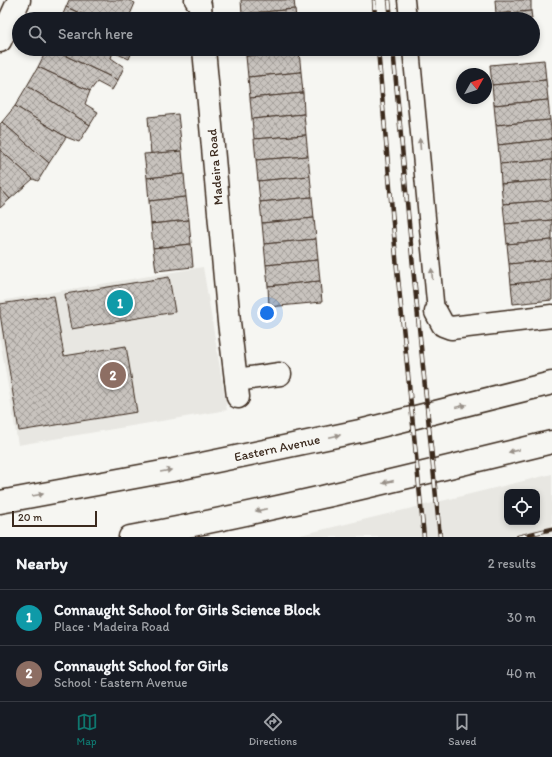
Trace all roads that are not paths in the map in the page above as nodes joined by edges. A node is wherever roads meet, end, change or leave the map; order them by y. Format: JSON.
{"nodes":[{"id":1,"x":20,"y":0,"type":"edge"},
{"id":2,"x":196,"y":0,"type":"edge"},
{"id":3,"x":406,"y":0,"type":"edge"},
{"id":4,"x":14,"y":12,"type":"edge"},
{"id":5,"x":200,"y":12,"type":"edge"},
{"id":6,"x":407,"y":12,"type":"edge"},
{"id":7,"x":12,"y":16,"type":"edge"},
{"id":8,"x":0,"y":41,"type":"edge"},
{"id":9,"x":205,"y":56,"type":"edge"},
{"id":10,"x":412,"y":56,"type":"edge"},
{"id":11,"x":436,"y":312,"type":"joint"},
{"id":12,"x":552,"y":316,"type":"edge"},
{"id":13,"x":280,"y":374,"type":"dead end"},
{"id":14,"x":552,"y":383,"type":"edge"},
{"id":15,"x":552,"y":442,"type":"edge"},
{"id":16,"x":0,"y":502,"type":"edge"},
{"id":17,"x":130,"y":537,"type":"edge"}],
"edges":[{"from":1,"to":4,"type":"main road"},
{"from":2,"to":5,"type":"main road"},
{"from":3,"to":6,"type":"lane"},
{"from":7,"to":8,"type":"main road"},
{"from":9,"to":13,"type":"main road","name":"Madeira Road"},
{"from":11,"to":10,"type":"lane","one_way":true},
{"from":11,"to":12,"type":"main road"},
{"from":16,"to":14,"type":"main road","name":"Eastern Avenue","one_way":true},
{"from":15,"to":17,"type":"main road","one_way":true}]}
